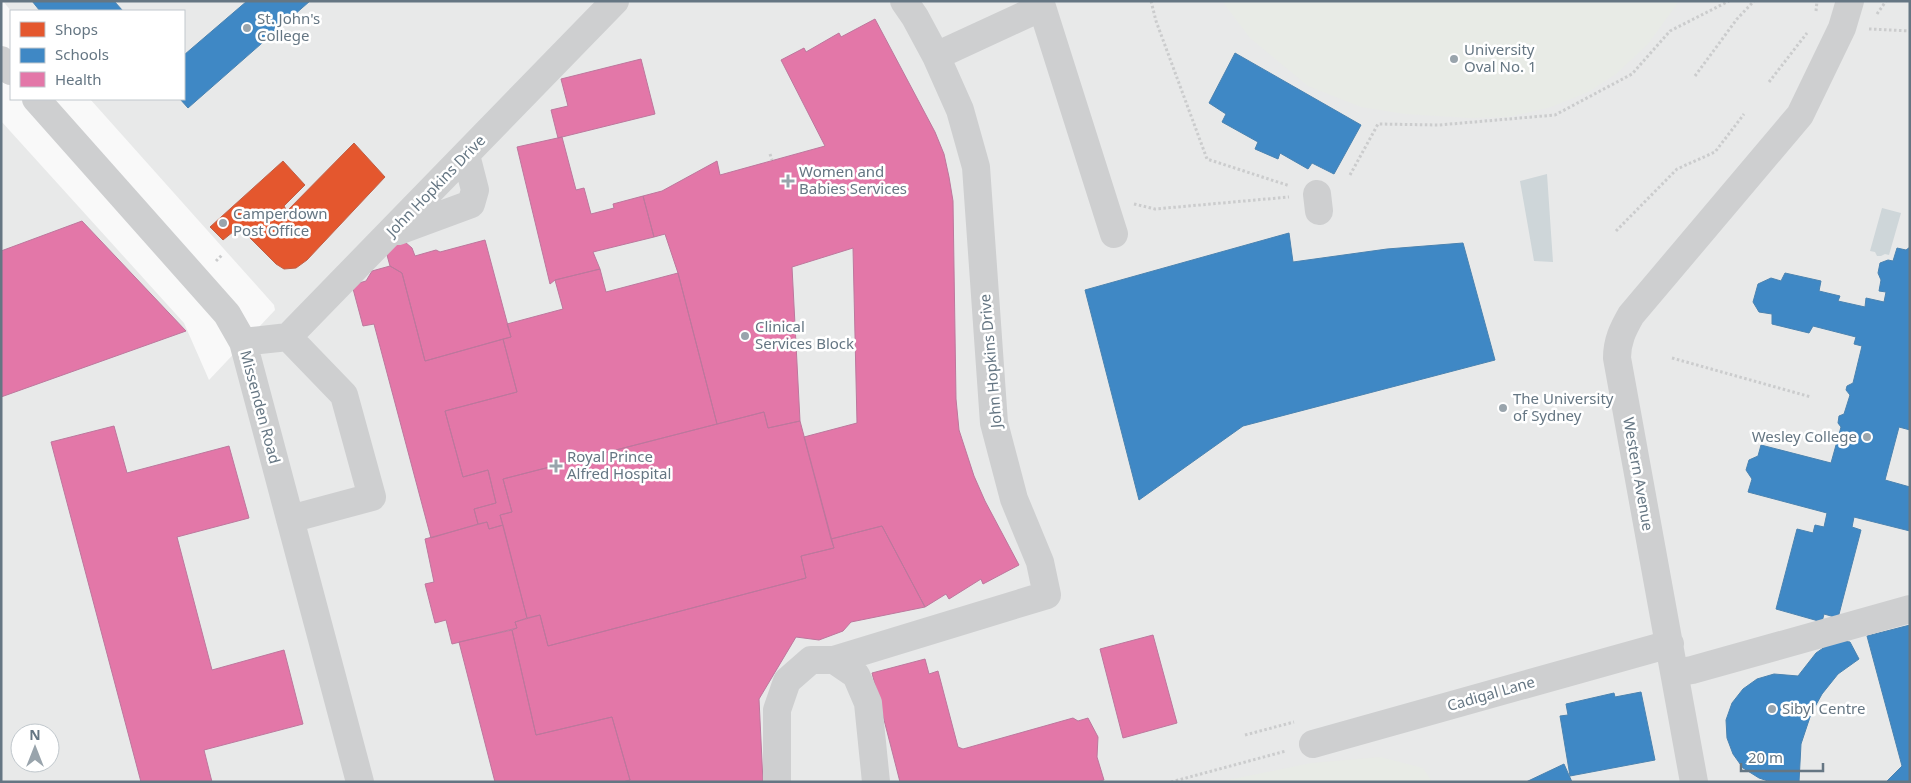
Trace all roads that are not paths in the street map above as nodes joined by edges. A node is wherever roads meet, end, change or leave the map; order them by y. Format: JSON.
{"nodes":[{"id":1,"x":615,"y":1,"type":"edge"},
{"id":2,"x":904,"y":1,"type":"edge"},
{"id":3,"x":1850,"y":1,"type":"edge"},
{"id":4,"x":936,"y":56,"type":"junction"},
{"id":5,"x":1,"y":60,"type":"edge"},
{"id":6,"x":10,"y":71,"type":"edge"},
{"id":7,"x":37,"y":100,"type":"edge"},
{"id":8,"x":466,"y":155,"type":"junction"},
{"id":9,"x":390,"y":233,"type":"junction"},
{"id":10,"x":1114,"y":234,"type":"dead end"},
{"id":11,"x":288,"y":337,"type":"junction"},
{"id":12,"x":243,"y":342,"type":"junction"},
{"id":13,"x":290,"y":519,"type":"junction"},
{"id":14,"x":1910,"y":609,"type":"edge"},
{"id":15,"x":1670,"y":644,"type":"junction"},
{"id":16,"x":834,"y":660,"type":"junction"},
{"id":17,"x":1675,"y":673,"type":"junction"},
{"id":18,"x":1307,"y":732,"type":"road end"},
{"id":19,"x":360,"y":782,"type":"edge"},
{"id":20,"x":777,"y":782,"type":"edge"},
{"id":21,"x":876,"y":782,"type":"edge"},
{"id":22,"x":1694,"y":782,"type":"edge"}],
"edges":[{"from":1,"to":8,"type":"street","name":"John Hopkins Drive"},
{"from":2,"to":4,"type":"street","name":"John Hopkins Drive"},
{"from":3,"to":15,"type":"street","name":"Western Avenue"},
{"from":4,"to":10,"type":"street"},
{"from":4,"to":16,"type":"street","name":"John Hopkins Drive"},
{"from":5,"to":6,"type":"street"},
{"from":7,"to":12,"type":"street","name":"Missenden Road"},
{"from":8,"to":9,"type":"street","name":"John Hopkins Drive"},
{"from":8,"to":9,"type":"street"},
{"from":9,"to":11,"type":"street","name":"John Hopkins Drive"},
{"from":11,"to":12,"type":"street"},
{"from":11,"to":13,"type":"street"},
{"from":12,"to":13,"type":"street","name":"Missenden Road"},
{"from":13,"to":19,"type":"street","name":"Missenden Road"},
{"from":14,"to":17,"type":"street"},
{"from":15,"to":17,"type":"street","name":"Western Avenue"},
{"from":15,"to":18,"type":"street","name":"Cadigal Lane"},
{"from":16,"to":20,"type":"street"},
{"from":16,"to":21,"type":"street"},
{"from":17,"to":22,"type":"street","name":"Western Avenue"}]}
